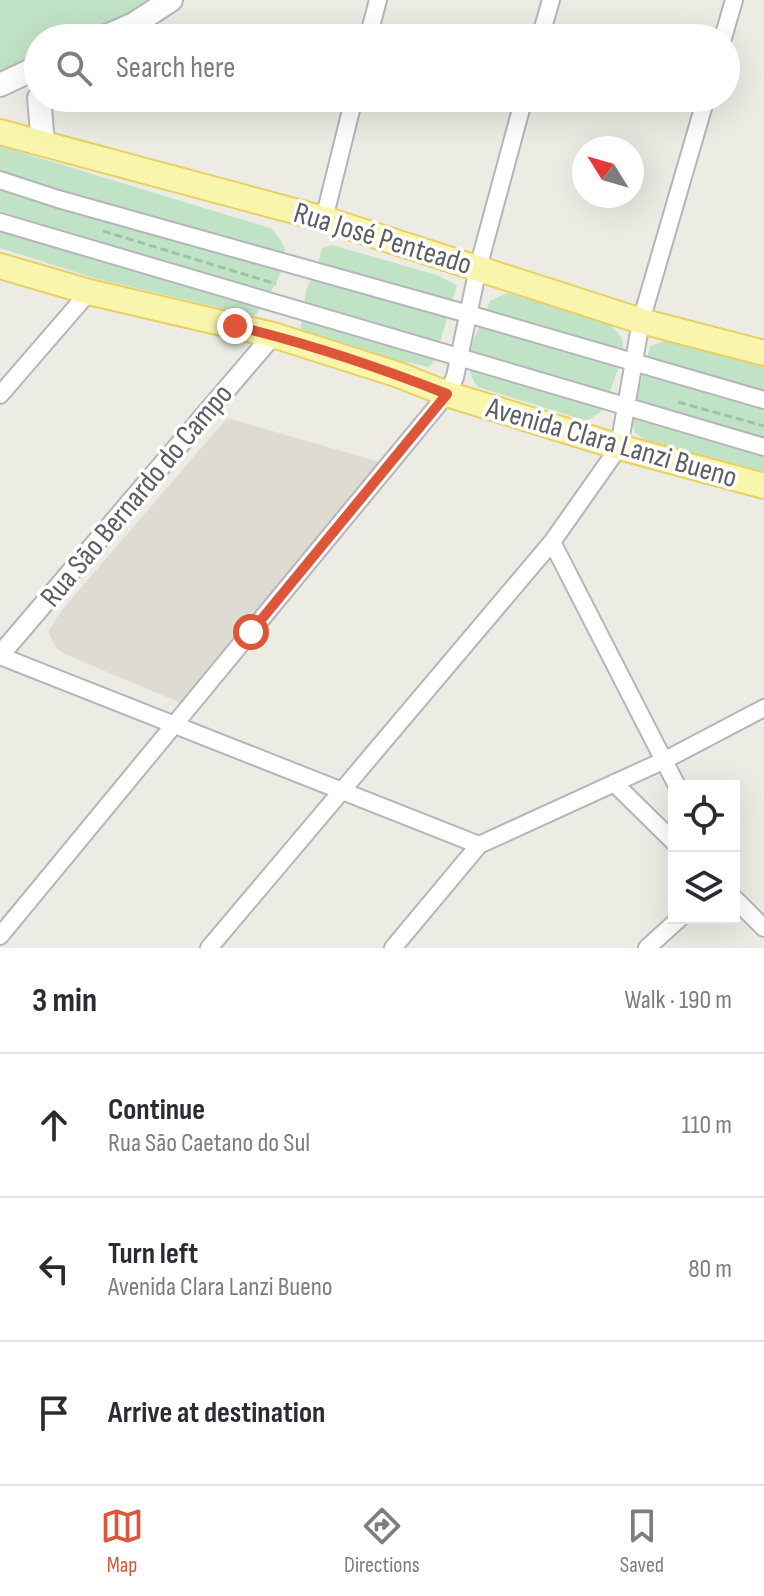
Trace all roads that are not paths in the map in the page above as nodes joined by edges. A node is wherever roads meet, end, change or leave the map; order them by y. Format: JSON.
{"nodes":[{"id":1,"x":171,"y":0,"type":"edge"},
{"id":2,"x":378,"y":0,"type":"edge"},
{"id":3,"x":551,"y":0,"type":"edge"},
{"id":4,"x":734,"y":0,"type":"edge"},
{"id":5,"x":134,"y":24,"type":"edge"},
{"id":6,"x":372,"y":24,"type":"edge"},
{"id":7,"x":544,"y":24,"type":"edge"},
{"id":8,"x":727,"y":24,"type":"edge"},
{"id":9,"x":24,"y":74,"type":"edge"},
{"id":10,"x":0,"y":85,"type":"edge"},
{"id":11,"x":40,"y":112,"type":"edge"},
{"id":12,"x":351,"y":112,"type":"edge"},
{"id":13,"x":520,"y":112,"type":"edge"},
{"id":14,"x":702,"y":112,"type":"edge"},
{"id":15,"x":0,"y":132,"type":"edge"},
{"id":16,"x":43,"y":143,"type":"junction"},
{"id":17,"x":0,"y":180,"type":"edge"},
{"id":18,"x":324,"y":219,"type":"junction"},
{"id":19,"x":0,"y":222,"type":"edge"},
{"id":20,"x":0,"y":266,"type":"edge"},
{"id":21,"x":478,"y":268,"type":"junction"},
{"id":22,"x":89,"y":292,"type":"junction"},
{"id":23,"x":468,"y":314,"type":"junction"},
{"id":24,"x":641,"y":321,"type":"junction"},
{"id":25,"x":273,"y":335,"type":"junction"},
{"id":26,"x":764,"y":353,"type":"edge"},
{"id":27,"x":459,"y":358,"type":"junction"},
{"id":28,"x":634,"y":364,"type":"junction"},
{"id":29,"x":447,"y":394,"type":"junction"},
{"id":30,"x":0,"y":395,"type":"edge"},
{"id":31,"x":764,"y":400,"type":"edge"},
{"id":32,"x":626,"y":407,"type":"junction"},
{"id":33,"x":619,"y":447,"type":"junction"},
{"id":34,"x":764,"y":447,"type":"edge"},
{"id":35,"x":764,"y":486,"type":"edge"},
{"id":36,"x":552,"y":542,"type":"junction"},
{"id":37,"x":0,"y":656,"type":"edge"},
{"id":38,"x":764,"y":708,"type":"edge"},
{"id":39,"x":174,"y":725,"type":"junction"},
{"id":40,"x":665,"y":760,"type":"junction"},
{"id":41,"x":674,"y":780,"type":"edge"},
{"id":42,"x":614,"y":783,"type":"junction"},
{"id":43,"x":341,"y":791,"type":"junction"},
{"id":44,"x":668,"y":836,"type":"edge"},
{"id":45,"x":479,"y":845,"type":"junction"},
{"id":46,"x":740,"y":904,"type":"edge"},
{"id":47,"x":673,"y":924,"type":"edge"},
{"id":48,"x":764,"y":928,"type":"edge"},
{"id":49,"x":0,"y":936,"type":"edge"},
{"id":50,"x":209,"y":948,"type":"edge"},
{"id":51,"x":393,"y":948,"type":"edge"},
{"id":52,"x":647,"y":948,"type":"edge"}],
"edges":[{"from":1,"to":5,"type":"main road"},
{"from":2,"to":6,"type":"street"},
{"from":3,"to":7,"type":"street"},
{"from":4,"to":8,"type":"street"},
{"from":9,"to":10,"type":"main road"},
{"from":11,"to":16,"type":"main road"},
{"from":12,"to":18,"type":"street"},
{"from":13,"to":21,"type":"street"},
{"from":14,"to":24,"type":"street"},
{"from":15,"to":16,"type":"main road","name":"Rua José Penteado"},
{"from":16,"to":18,"type":"main road","name":"Rua José Penteado"},
{"from":17,"to":23,"type":"street"},
{"from":18,"to":21,"type":"main road","name":"Rua José Penteado"},
{"from":19,"to":27,"type":"street"},
{"from":20,"to":22,"type":"main road","name":"Avenida Clara Lanzi Bueno"},
{"from":21,"to":23,"type":"street"},
{"from":21,"to":24,"type":"main road","name":"Rua José Penteado"},
{"from":22,"to":25,"type":"main road","name":"Avenida Clara Lanzi Bueno"},
{"from":22,"to":30,"type":"street"},
{"from":23,"to":27,"type":"street"},
{"from":23,"to":28,"type":"street"},
{"from":24,"to":26,"type":"main road","name":"Rua José Penteado"},
{"from":24,"to":28,"type":"street"},
{"from":25,"to":29,"type":"main road","name":"Avenida Clara Lanzi Bueno"},
{"from":25,"to":37,"type":"street","name":"Rua São Bernardo do Campo"},
{"from":27,"to":29,"type":"street"},
{"from":27,"to":32,"type":"street"},
{"from":28,"to":31,"type":"street"},
{"from":28,"to":32,"type":"street"},
{"from":29,"to":33,"type":"main road","name":"Avenida Clara Lanzi Bueno"},
{"from":29,"to":39,"type":"street"},
{"from":32,"to":33,"type":"street"},
{"from":32,"to":34,"type":"street"},
{"from":33,"to":35,"type":"main road","name":"Avenida Clara Lanzi Bueno"},
{"from":33,"to":36,"type":"street"},
{"from":36,"to":40,"type":"street"},
{"from":36,"to":43,"type":"street"},
{"from":37,"to":39,"type":"street"},
{"from":38,"to":40,"type":"street"},
{"from":39,"to":43,"type":"street"},
{"from":39,"to":49,"type":"street"},
{"from":40,"to":41,"type":"street"},
{"from":40,"to":42,"type":"street"},
{"from":42,"to":44,"type":"street"},
{"from":42,"to":45,"type":"street"},
{"from":43,"to":45,"type":"street"},
{"from":43,"to":50,"type":"street"},
{"from":45,"to":51,"type":"street"},
{"from":46,"to":48,"type":"street"},
{"from":47,"to":52,"type":"street"}]}
